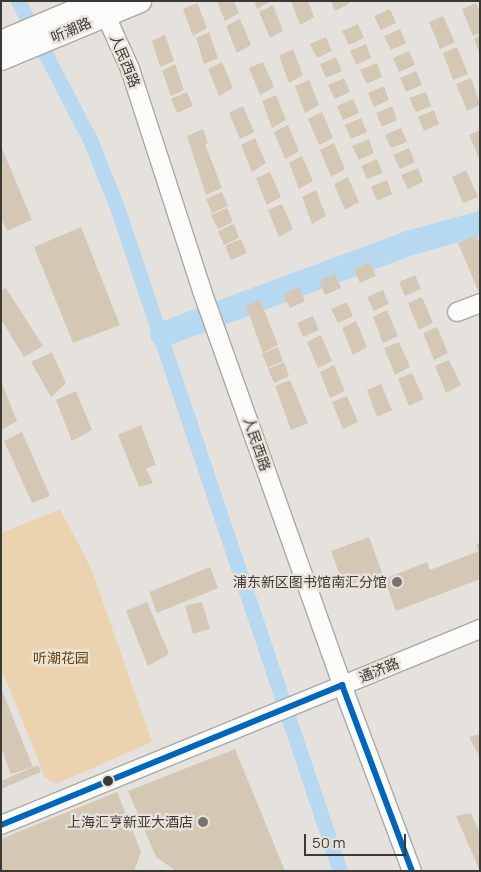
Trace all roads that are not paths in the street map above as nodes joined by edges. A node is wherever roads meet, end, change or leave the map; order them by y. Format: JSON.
{"nodes":[{"id":1,"x":140,"y":1,"type":"edge"},
{"id":2,"x":101,"y":4,"type":"edge"},
{"id":3,"x":67,"y":7,"type":"edge"},
{"id":4,"x":44,"y":33,"type":"junction"},
{"id":5,"x":14,"y":42,"type":"edge"},
{"id":6,"x":1,"y":59,"type":"edge"},
{"id":7,"x":480,"y":302,"type":"edge"},
{"id":8,"x":457,"y":312,"type":"dead end"},
{"id":9,"x":480,"y":629,"type":"edge"},
{"id":10,"x":342,"y":685,"type":"junction"},
{"id":11,"x":1,"y":826,"type":"edge"},
{"id":12,"x":412,"y":871,"type":"edge"}],
"edges":[{"from":1,"to":2,"type":"main road","name":"听潮路"},
{"from":2,"to":3,"type":"main road","name":"听潮路"},
{"from":2,"to":4,"type":"main road","name":"听潮路"},
{"from":2,"to":10,"type":"street","name":"人民西路"},
{"from":3,"to":4,"type":"main road","name":"听潮路"},
{"from":4,"to":5,"type":"main road","name":"听潮路"},
{"from":5,"to":6,"type":"main road","name":"听潮路"},
{"from":7,"to":8,"type":"street"},
{"from":9,"to":10,"type":"street","name":"通济路"},
{"from":10,"to":11,"type":"street","name":"通济路"},
{"from":10,"to":12,"type":"street","name":"人民西路"}]}
